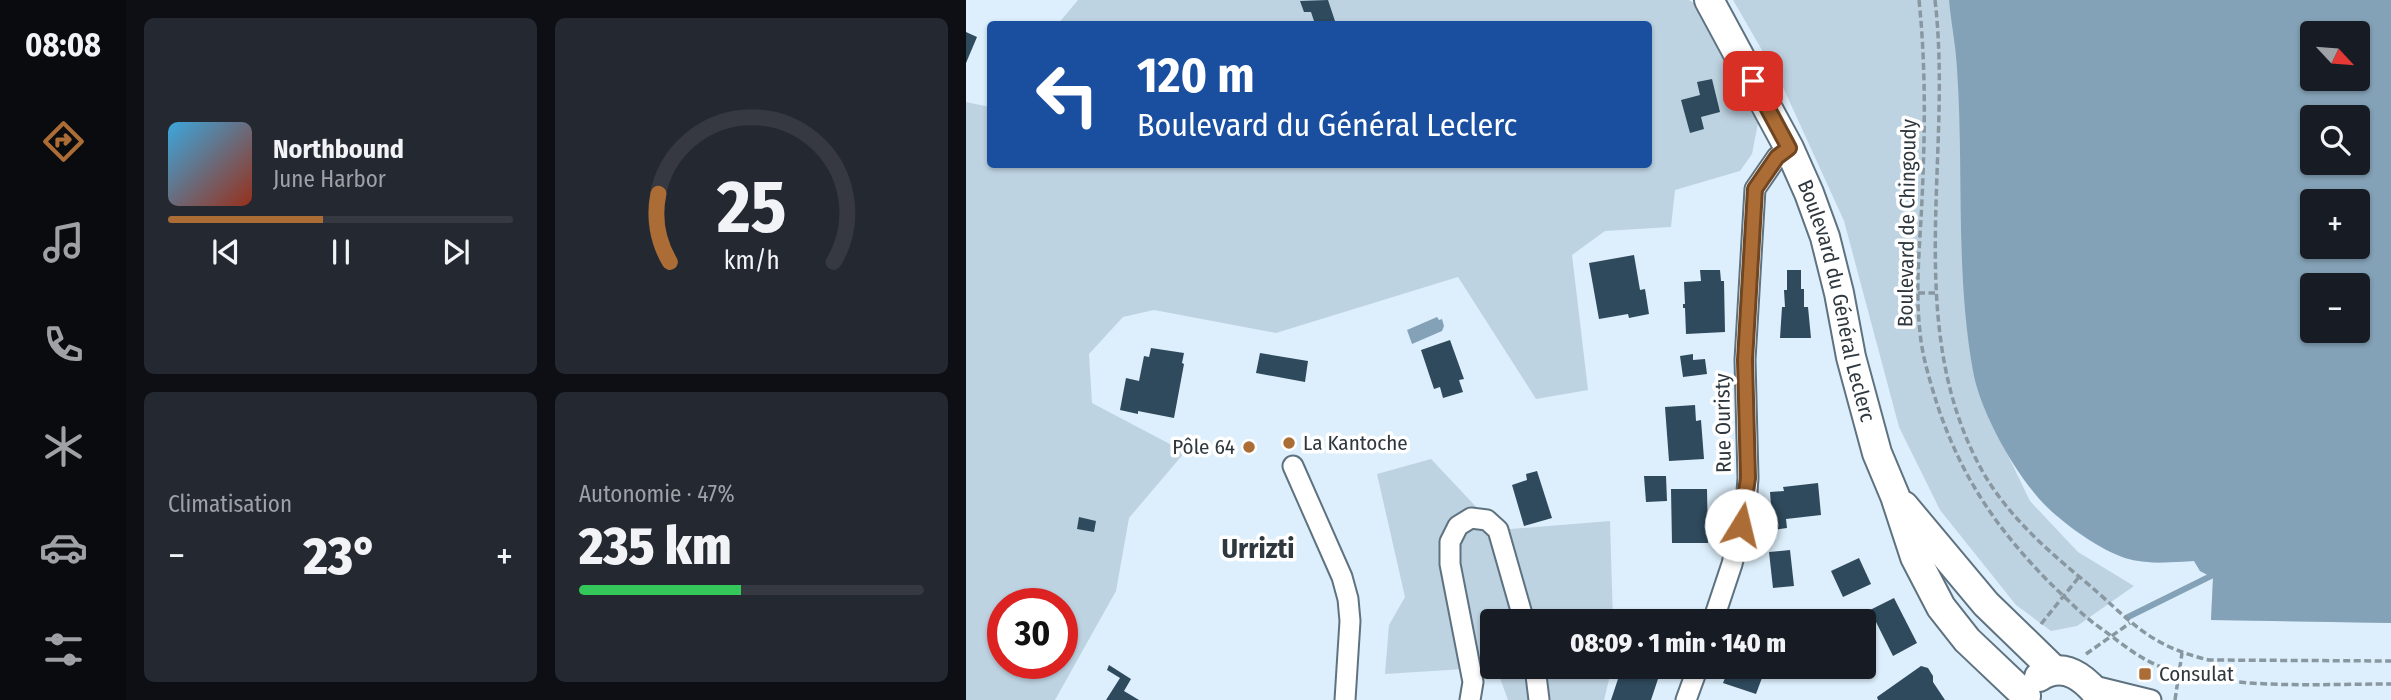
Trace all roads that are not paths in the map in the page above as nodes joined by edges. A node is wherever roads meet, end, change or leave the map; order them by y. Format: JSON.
{"nodes":[{"id":1,"x":1709,"y":0,"type":"edge"},
{"id":2,"x":1789,"y":148,"type":"junction"},
{"id":3,"x":1293,"y":466,"type":"dead end"},
{"id":4,"x":1895,"y":496,"type":"junction"},
{"id":5,"x":1521,"y":609,"type":"edge"},
{"id":6,"x":1717,"y":609,"type":"edge"},
{"id":7,"x":2058,"y":670,"type":"junction"},
{"id":8,"x":1536,"y":679,"type":"edge"},
{"id":9,"x":1694,"y":679,"type":"edge"},
{"id":10,"x":2096,"y":693,"type":"edge"},
{"id":11,"x":2026,"y":698,"type":"edge"},
{"id":12,"x":1345,"y":700,"type":"edge"},
{"id":13,"x":1470,"y":700,"type":"edge"},
{"id":14,"x":1539,"y":700,"type":"edge"},
{"id":15,"x":1686,"y":700,"type":"edge"},
{"id":16,"x":2151,"y":700,"type":"edge"}],
"edges":[{"from":1,"to":2,"type":"main road","name":"Boulevard du Général Leclerc"},
{"from":2,"to":4,"type":"main road","name":"Boulevard du Général Leclerc"},
{"from":2,"to":6,"type":"street","name":"Rue Ouristy"},
{"from":3,"to":12,"type":"street"},
{"from":4,"to":7,"type":"main road","name":"Boulevard du Général Leclerc"},
{"from":4,"to":11,"type":"main road","name":"Boulevard du Général Leclerc"},
{"from":5,"to":13,"type":"street"},
{"from":7,"to":10,"type":"main road","name":"Boulevard du Général Leclerc"},
{"from":7,"to":11,"type":"main road"},
{"from":8,"to":14,"type":"street"},
{"from":9,"to":15,"type":"street"},
{"from":10,"to":16,"type":"street"}]}
